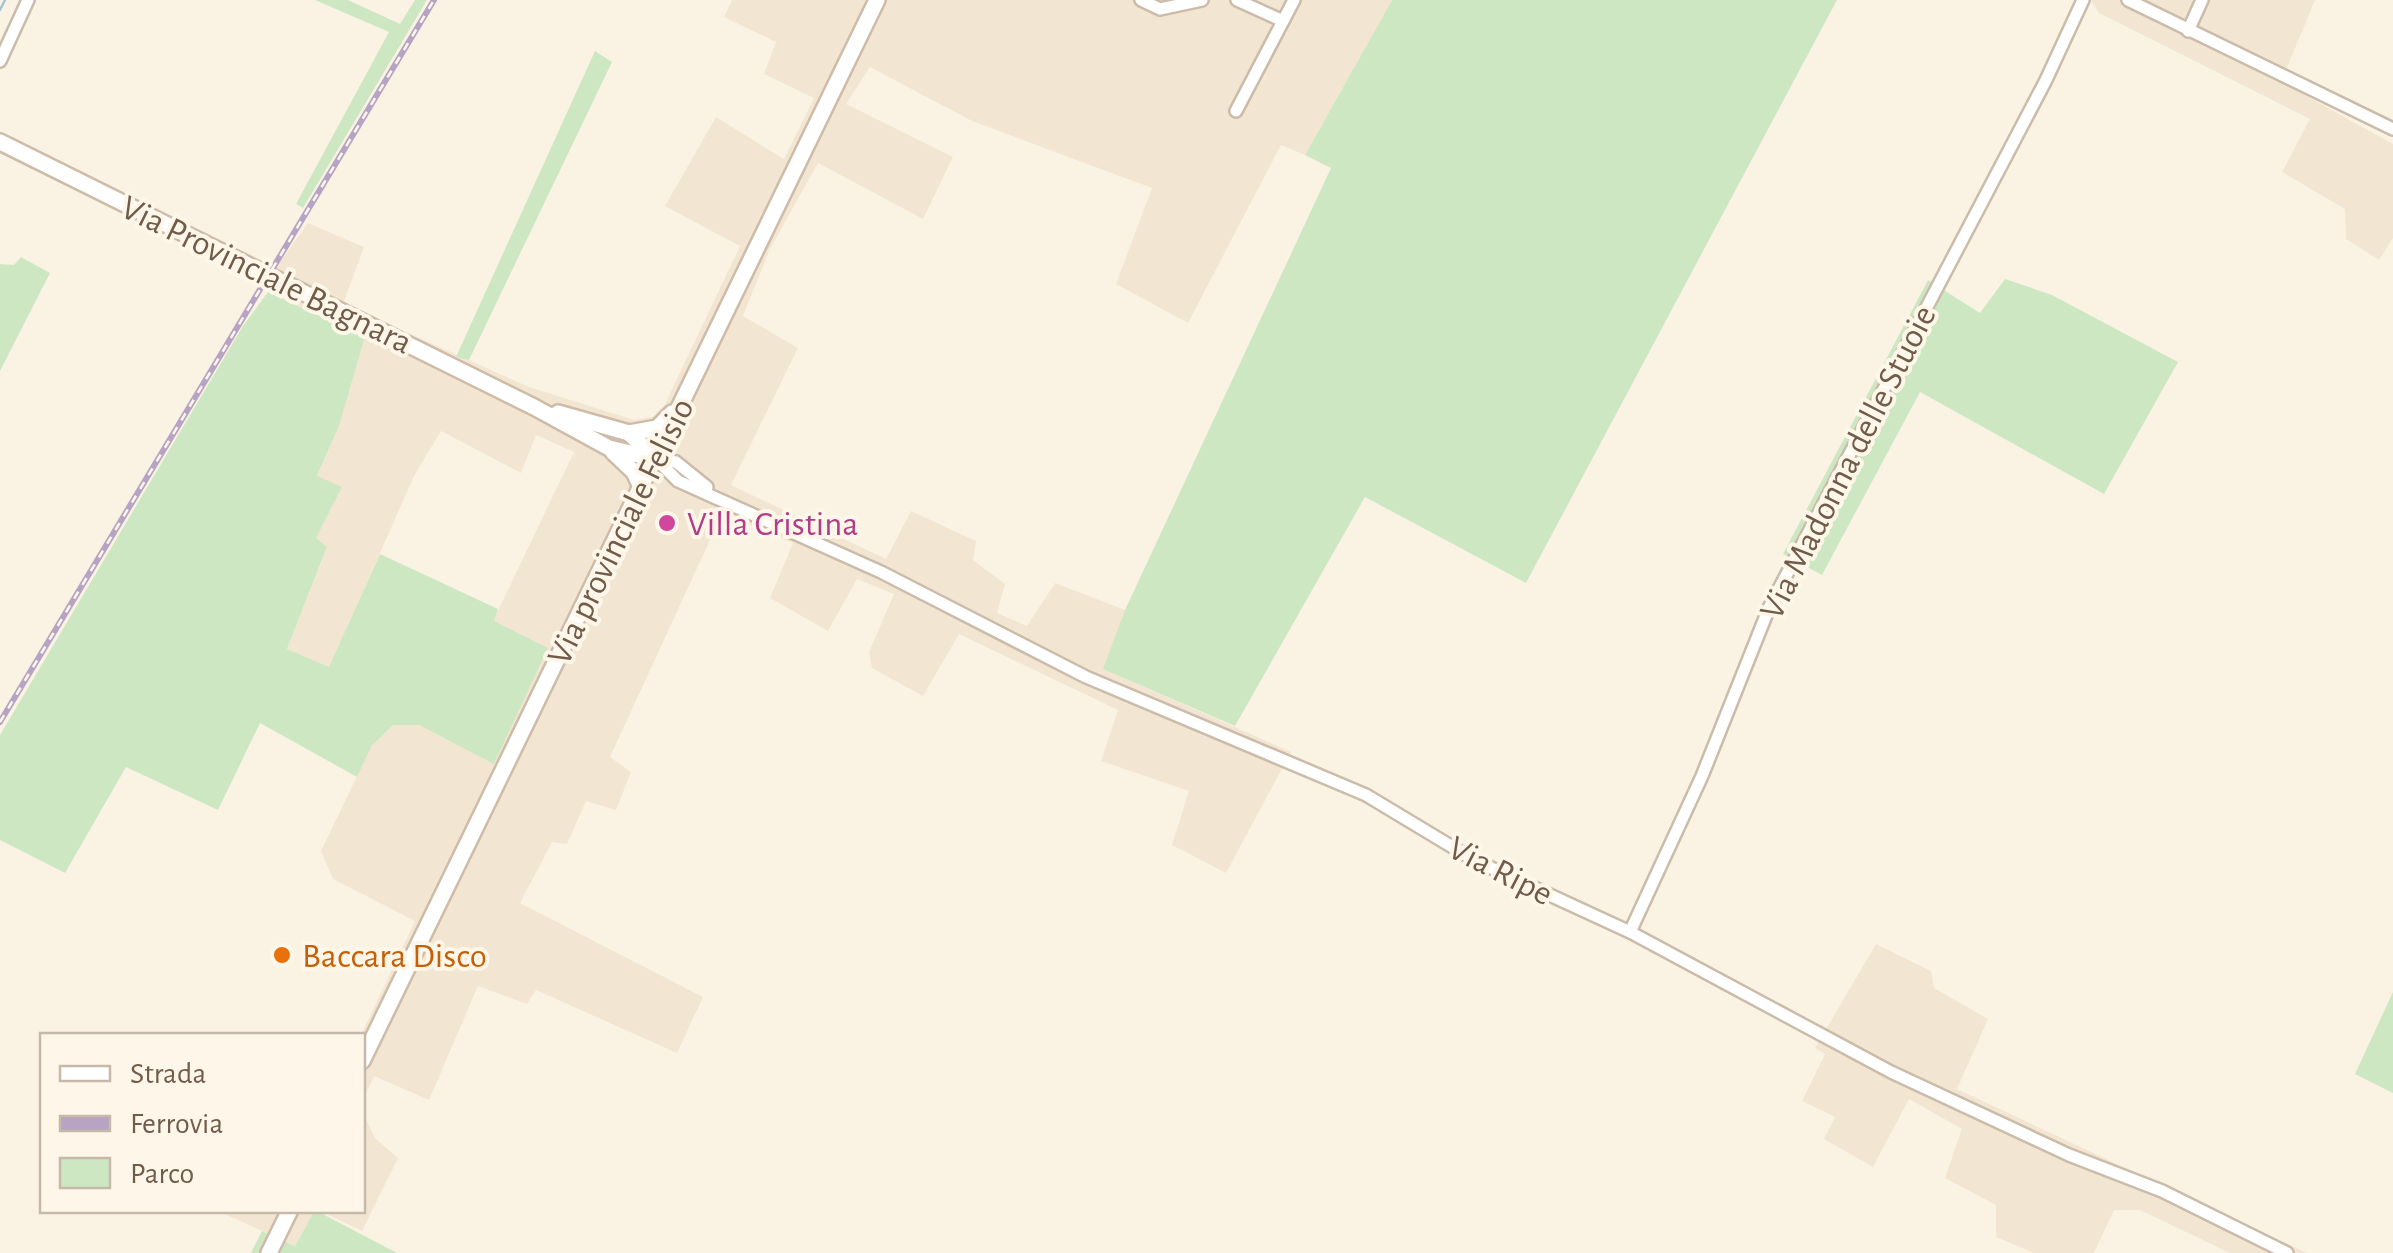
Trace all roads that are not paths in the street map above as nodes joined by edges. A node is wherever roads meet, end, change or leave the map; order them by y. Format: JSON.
{"nodes":[{"id":1,"x":28,"y":0,"type":"edge"},
{"id":2,"x":877,"y":0,"type":"edge"},
{"id":3,"x":1141,"y":0,"type":"edge"},
{"id":4,"x":1202,"y":0,"type":"edge"},
{"id":5,"x":1294,"y":0,"type":"edge"},
{"id":6,"x":2082,"y":0,"type":"edge"},
{"id":7,"x":2128,"y":0,"type":"edge"},
{"id":8,"x":2202,"y":0,"type":"edge"},
{"id":9,"x":1239,"y":1,"type":"edge"},
{"id":10,"x":1283,"y":21,"type":"junction"},
{"id":11,"x":2188,"y":31,"type":"junction"},
{"id":12,"x":0,"y":61,"type":"edge"},
{"id":13,"x":1236,"y":112,"type":"dead end"},
{"id":14,"x":2393,"y":129,"type":"edge"},
{"id":15,"x":0,"y":142,"type":"edge"},
{"id":16,"x":691,"y":384,"type":"junction"},
{"id":17,"x":534,"y":406,"type":"junction"},
{"id":18,"x":629,"y":433,"type":"junction"},
{"id":19,"x":609,"y":448,"type":"junction"},
{"id":20,"x":656,"y":459,"type":"junction"},
{"id":21,"x":641,"y":487,"type":"junction"},
{"id":22,"x":1630,"y":932,"type":"junction"},
{"id":23,"x":365,"y":1055,"type":"edge"},
{"id":24,"x":289,"y":1213,"type":"edge"},
{"id":25,"x":269,"y":1253,"type":"edge"},
{"id":26,"x":2287,"y":1253,"type":"edge"}],
"edges":[{"from":1,"to":12,"type":"street"},
{"from":2,"to":16,"type":"main road","name":"Via provinciale Felisio"},
{"from":3,"to":4,"type":"street"},
{"from":5,"to":10,"type":"street"},
{"from":6,"to":22,"type":"street","name":"Via Madonna delle Stuoie"},
{"from":7,"to":11,"type":"street"},
{"from":8,"to":11,"type":"street"},
{"from":9,"to":10,"type":"street"},
{"from":10,"to":13,"type":"street"},
{"from":11,"to":14,"type":"street"},
{"from":15,"to":17,"type":"main road","name":"Via Provinciale Bagnara"},
{"from":16,"to":18,"type":"main road"},
{"from":16,"to":20,"type":"main road","name":"Via provinciale Felisio"},
{"from":17,"to":18,"type":"main road","name":"Via Provinciale Bagnara"},
{"from":17,"to":19,"type":"main road","name":"Via Provinciale Bagnara"},
{"from":18,"to":20,"type":"main road","name":"Via Provinciale Bagnara"},
{"from":19,"to":20,"type":"main road","name":"Via Provinciale Bagnara"},
{"from":19,"to":21,"type":"main road","name":"Via Provinciale Bagnara"},
{"from":20,"to":21,"type":"main road","name":"Via provinciale Felisio"},
{"from":20,"to":22,"type":"street","name":"Via Ripe"},
{"from":21,"to":23,"type":"main road","name":"Via provinciale Felisio"},
{"from":22,"to":26,"type":"street","name":"Via Ripe"},
{"from":24,"to":25,"type":"main road"}]}
